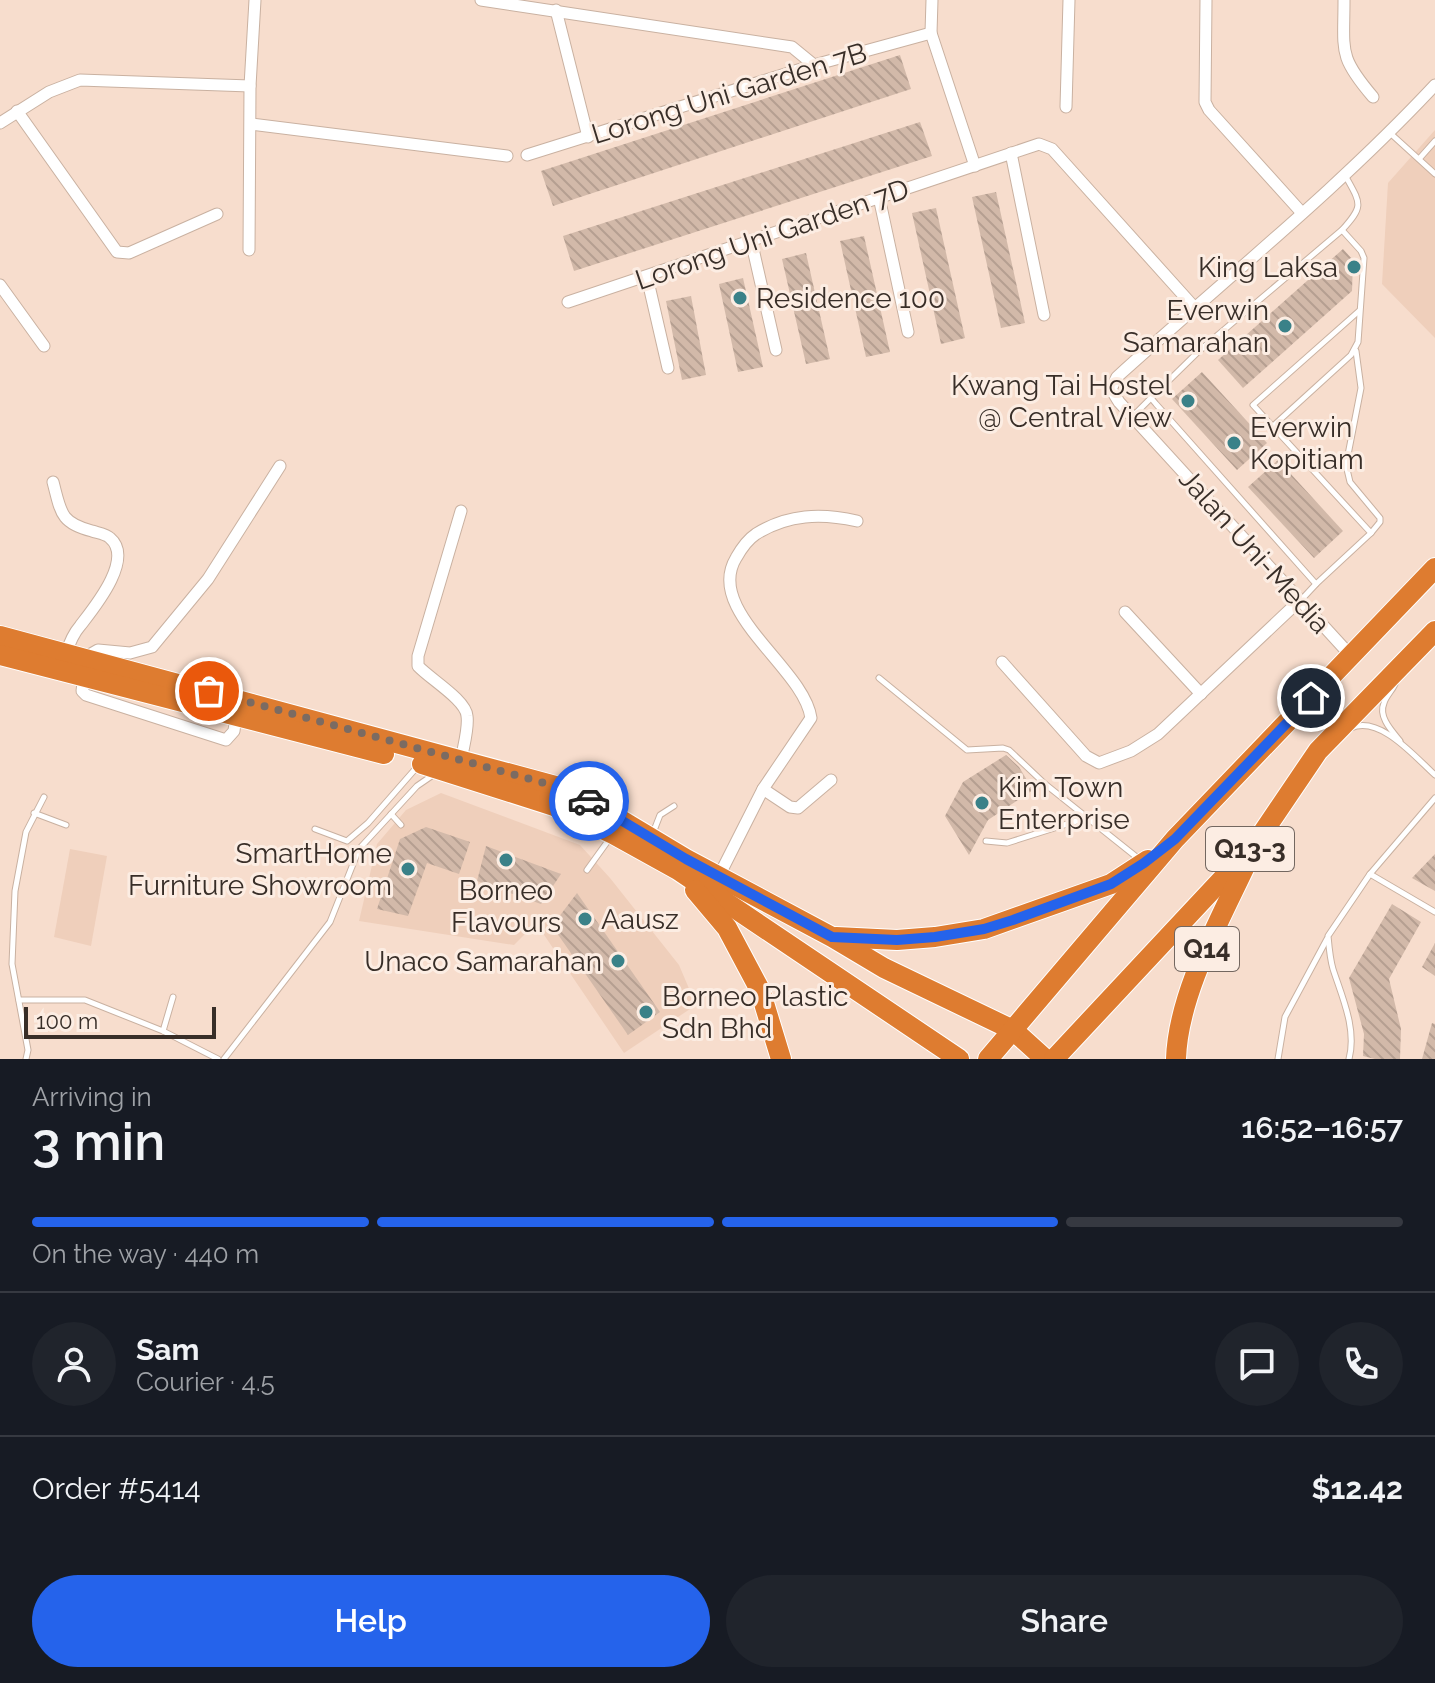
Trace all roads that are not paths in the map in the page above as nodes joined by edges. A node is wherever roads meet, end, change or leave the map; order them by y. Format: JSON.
{"nodes":[{"id":1,"x":255,"y":0,"type":"edge"},
{"id":2,"x":481,"y":0,"type":"edge"},
{"id":3,"x":932,"y":0,"type":"edge"},
{"id":4,"x":1069,"y":0,"type":"edge"},
{"id":5,"x":1206,"y":0,"type":"edge"},
{"id":6,"x":1344,"y":0,"type":"edge"},
{"id":7,"x":556,"y":10,"type":"junction"},
{"id":8,"x":931,"y":33,"type":"junction"},
{"id":9,"x":814,"y":65,"type":"junction"},
{"id":10,"x":1435,"y":85,"type":"edge"},
{"id":11,"x":250,"y":86,"type":"junction"},
{"id":12,"x":1373,"y":97,"type":"dead end"},
{"id":13,"x":1066,"y":107,"type":"dead end"},
{"id":14,"x":17,"y":111,"type":"junction"},
{"id":15,"x":0,"y":123,"type":"edge"},
{"id":16,"x":251,"y":124,"type":"junction"},
{"id":17,"x":1390,"y":133,"type":"junction"},
{"id":18,"x":588,"y":137,"type":"junction"},
{"id":19,"x":1435,"y":141,"type":"edge"},
{"id":20,"x":1011,"y":153,"type":"junction"},
{"id":21,"x":527,"y":155,"type":"dead end"},
{"id":22,"x":507,"y":156,"type":"dead end"},
{"id":23,"x":1419,"y":159,"type":"junction"},
{"id":24,"x":975,"y":166,"type":"junction"},
{"id":25,"x":1435,"y":174,"type":"edge"},
{"id":26,"x":1346,"y":177,"type":"junction"},
{"id":27,"x":879,"y":197,"type":"junction"},
{"id":28,"x":1302,"y":213,"type":"junction"},
{"id":29,"x":217,"y":214,"type":"dead end"},
{"id":30,"x":1342,"y":230,"type":"junction"},
{"id":31,"x":751,"y":240,"type":"junction"},
{"id":32,"x":249,"y":250,"type":"dead end"},
{"id":33,"x":647,"y":277,"type":"junction"},
{"id":34,"x":0,"y":285,"type":"edge"},
{"id":35,"x":568,"y":302,"type":"dead end"},
{"id":36,"x":1194,"y":307,"type":"junction"},
{"id":37,"x":1359,"y":311,"type":"junction"},
{"id":38,"x":1044,"y":315,"type":"dead end"},
{"id":39,"x":908,"y":332,"type":"dead end"},
{"id":40,"x":44,"y":346,"type":"dead end"},
{"id":41,"x":776,"y":350,"type":"dead end"},
{"id":42,"x":1356,"y":350,"type":"junction"},
{"id":43,"x":668,"y":368,"type":"dead end"},
{"id":44,"x":1151,"y":398,"type":"junction"},
{"id":45,"x":1132,"y":416,"type":"junction"},
{"id":46,"x":1272,"y":427,"type":"junction"},
{"id":47,"x":280,"y":466,"type":"dead end"},
{"id":48,"x":53,"y":482,"type":"dead end"},
{"id":49,"x":461,"y":511,"type":"dead end"},
{"id":50,"x":857,"y":521,"type":"dead end"},
{"id":51,"x":1371,"y":533,"type":"junction"},
{"id":52,"x":1435,"y":568,"type":"edge"},
{"id":53,"x":1316,"y":584,"type":"junction"},
{"id":54,"x":1299,"y":601,"type":"junction"},
{"id":55,"x":1125,"y":612,"type":"dead end"},
{"id":56,"x":1435,"y":631,"type":"edge"},
{"id":57,"x":0,"y":636,"type":"edge"},
{"id":58,"x":66,"y":654,"type":"junction"},
{"id":59,"x":0,"y":655,"type":"edge"},
{"id":60,"x":1351,"y":656,"type":"junction"},
{"id":61,"x":1002,"y":662,"type":"dead end"},
{"id":62,"x":86,"y":668,"type":"junction"},
{"id":63,"x":1396,"y":674,"type":"junction"},
{"id":64,"x":879,"y":678,"type":"dead end"},
{"id":65,"x":1201,"y":694,"type":"junction"},
{"id":66,"x":1406,"y":748,"type":"junction"},
{"id":67,"x":1318,"y":751,"type":"junction"},
{"id":68,"x":461,"y":761,"type":"junction"},
{"id":69,"x":420,"y":763,"type":"junction"},
{"id":70,"x":441,"y":770,"type":"junction"},
{"id":71,"x":1435,"y":775,"type":"edge"},
{"id":72,"x":831,"y":780,"type":"dead end"},
{"id":73,"x":763,"y":789,"type":"junction"},
{"id":74,"x":44,"y":797,"type":"dead end"},
{"id":75,"x":1435,"y":798,"type":"edge"},
{"id":76,"x":674,"y":806,"type":"dead end"},
{"id":77,"x":34,"y":813,"type":"junction"},
{"id":78,"x":391,"y":814,"type":"junction"},
{"id":79,"x":1087,"y":818,"type":"junction"},
{"id":80,"x":66,"y":825,"type":"dead end"},
{"id":81,"x":401,"y":825,"type":"dead end"},
{"id":82,"x":315,"y":829,"type":"dead end"},
{"id":83,"x":613,"y":834,"type":"junction"},
{"id":84,"x":651,"y":838,"type":"junction"},
{"id":85,"x":1175,"y":839,"type":"junction"},
{"id":86,"x":986,"y":841,"type":"dead end"},
{"id":87,"x":1255,"y":844,"type":"junction"},
{"id":88,"x":1144,"y":863,"type":"junction"},
{"id":89,"x":587,"y":870,"type":"dead end"},
{"id":90,"x":678,"y":870,"type":"junction"},
{"id":91,"x":1370,"y":874,"type":"junction"},
{"id":92,"x":719,"y":876,"type":"junction"},
{"id":93,"x":1435,"y":912,"type":"edge"},
{"id":94,"x":1328,"y":936,"type":"junction"},
{"id":95,"x":832,"y":937,"type":"junction"},
{"id":96,"x":173,"y":997,"type":"dead end"},
{"id":97,"x":19,"y":1000,"type":"junction"},
{"id":98,"x":1013,"y":1030,"type":"junction"},
{"id":99,"x":163,"y":1031,"type":"junction"},
{"id":100,"x":26,"y":1059,"type":"edge"},
{"id":101,"x":218,"y":1059,"type":"edge"},
{"id":102,"x":224,"y":1059,"type":"edge"},
{"id":103,"x":781,"y":1059,"type":"edge"},
{"id":104,"x":959,"y":1059,"type":"edge"},
{"id":105,"x":988,"y":1059,"type":"edge"},
{"id":106,"x":1045,"y":1059,"type":"edge"},
{"id":107,"x":1054,"y":1059,"type":"edge"},
{"id":108,"x":1176,"y":1059,"type":"edge"},
{"id":109,"x":1278,"y":1059,"type":"edge"},
{"id":110,"x":1349,"y":1059,"type":"edge"}],
"edges":[{"from":1,"to":11,"type":"street"},
{"from":2,"to":7,"type":"street"},
{"from":3,"to":8,"type":"street"},
{"from":4,"to":13,"type":"street"},
{"from":5,"to":28,"type":"street"},
{"from":6,"to":12,"type":"street"},
{"from":7,"to":9,"type":"street"},
{"from":7,"to":18,"type":"street"},
{"from":8,"to":9,"type":"street","name":"Lorong Uni Garden 7B"},
{"from":8,"to":24,"type":"street"},
{"from":9,"to":18,"type":"street","name":"Lorong Uni Garden 7B"},
{"from":10,"to":17,"type":"street"},
{"from":11,"to":14,"type":"street"},
{"from":11,"to":16,"type":"street"},
{"from":14,"to":15,"type":"street"},
{"from":14,"to":29,"type":"street"},
{"from":16,"to":22,"type":"street"},
{"from":16,"to":32,"type":"street"},
{"from":17,"to":23,"type":"lane"},
{"from":17,"to":26,"type":"street"},
{"from":18,"to":21,"type":"street","name":"Lorong Uni Garden 7B"},
{"from":19,"to":23,"type":"lane"},
{"from":20,"to":24,"type":"street","name":"Lorong Uni Garden 7D"},
{"from":20,"to":36,"type":"street","name":"Lorong Uni Garden 7D"},
{"from":20,"to":38,"type":"street"},
{"from":23,"to":25,"type":"lane"},
{"from":24,"to":27,"type":"street","name":"Lorong Uni Garden 7D"},
{"from":26,"to":28,"type":"street"},
{"from":26,"to":30,"type":"lane"},
{"from":27,"to":31,"type":"street","name":"Lorong Uni Garden 7D"},
{"from":27,"to":39,"type":"street"},
{"from":28,"to":36,"type":"street"},
{"from":30,"to":37,"type":"lane"},
{"from":30,"to":44,"type":"lane"},
{"from":31,"to":33,"type":"street","name":"Lorong Uni Garden 7D"},
{"from":31,"to":41,"type":"street"},
{"from":33,"to":35,"type":"street","name":"Lorong Uni Garden 7D"},
{"from":33,"to":43,"type":"street"},
{"from":34,"to":40,"type":"street"},
{"from":36,"to":45,"type":"street","name":"Jalan Uni-Media"},
{"from":37,"to":42,"type":"lane"},
{"from":37,"to":46,"type":"lane"},
{"from":42,"to":46,"type":"lane"},
{"from":42,"to":51,"type":"lane"},
{"from":44,"to":45,"type":"lane"},
{"from":44,"to":53,"type":"lane"},
{"from":45,"to":54,"type":"street","name":"Jalan Uni-Media"},
{"from":46,"to":51,"type":"lane"},
{"from":47,"to":62,"type":"street"},
{"from":48,"to":58,"type":"street"},
{"from":49,"to":68,"type":"street"},
{"from":50,"to":73,"type":"street"},
{"from":51,"to":53,"type":"lane"},
{"from":52,"to":60,"type":"highway","number":"Q13-3"},
{"from":53,"to":54,"type":"lane"},
{"from":54,"to":60,"type":"street","name":"Jalan Uni-Media"},
{"from":54,"to":65,"type":"street"},
{"from":55,"to":65,"type":"street"},
{"from":56,"to":63,"type":"highway","number":"Q13-3"},
{"from":57,"to":58,"type":"highway"},
{"from":58,"to":62,"type":"highway"},
{"from":59,"to":62,"type":"highway"},
{"from":60,"to":85,"type":"highway","number":"Q13-3"},
{"from":61,"to":65,"type":"street"},
{"from":62,"to":68,"type":"highway"},
{"from":62,"to":69,"type":"highway"},
{"from":63,"to":66,"type":"lane"},
{"from":63,"to":67,"type":"highway","number":"Q13-3"},
{"from":64,"to":79,"type":"lane"},
{"from":66,"to":67,"type":"lane"},
{"from":66,"to":71,"type":"lane"},
{"from":67,"to":87,"type":"highway","number":"Q13-3"},
{"from":68,"to":84,"type":"highway"},
{"from":69,"to":70,"type":"highway"},
{"from":69,"to":82,"type":"lane"},
{"from":70,"to":78,"type":"lane"},
{"from":70,"to":83,"type":"highway"},
{"from":72,"to":73,"type":"street"},
{"from":73,"to":92,"type":"street"},
{"from":74,"to":77,"type":"lane"},
{"from":75,"to":91,"type":"lane"},
{"from":76,"to":84,"type":"lane"},
{"from":77,"to":80,"type":"lane"},
{"from":77,"to":97,"type":"lane"},
{"from":78,"to":81,"type":"lane"},
{"from":78,"to":102,"type":"lane"},
{"from":79,"to":86,"type":"lane"},
{"from":79,"to":88,"type":"lane"},
{"from":83,"to":89,"type":"lane"},
{"from":83,"to":90,"type":"highway"},
{"from":84,"to":92,"type":"highway"},
{"from":85,"to":88,"type":"highway"},
{"from":85,"to":98,"type":"highway","number":"Q13-3"},
{"from":87,"to":107,"type":"highway","number":"Q13-3"},
{"from":87,"to":108,"type":"highway","number":"Q14"},
{"from":88,"to":95,"type":"highway"},
{"from":90,"to":103,"type":"highway"},
{"from":90,"to":104,"type":"highway"},
{"from":91,"to":93,"type":"lane"},
{"from":91,"to":94,"type":"lane"},
{"from":92,"to":95,"type":"highway"},
{"from":94,"to":109,"type":"lane"},
{"from":94,"to":110,"type":"lane"},
{"from":95,"to":98,"type":"highway"},
{"from":96,"to":99,"type":"lane"},
{"from":97,"to":99,"type":"lane"},
{"from":97,"to":100,"type":"lane"},
{"from":98,"to":105,"type":"highway","number":"Q13-3"},
{"from":98,"to":106,"type":"highway"},
{"from":99,"to":101,"type":"lane"}]}
